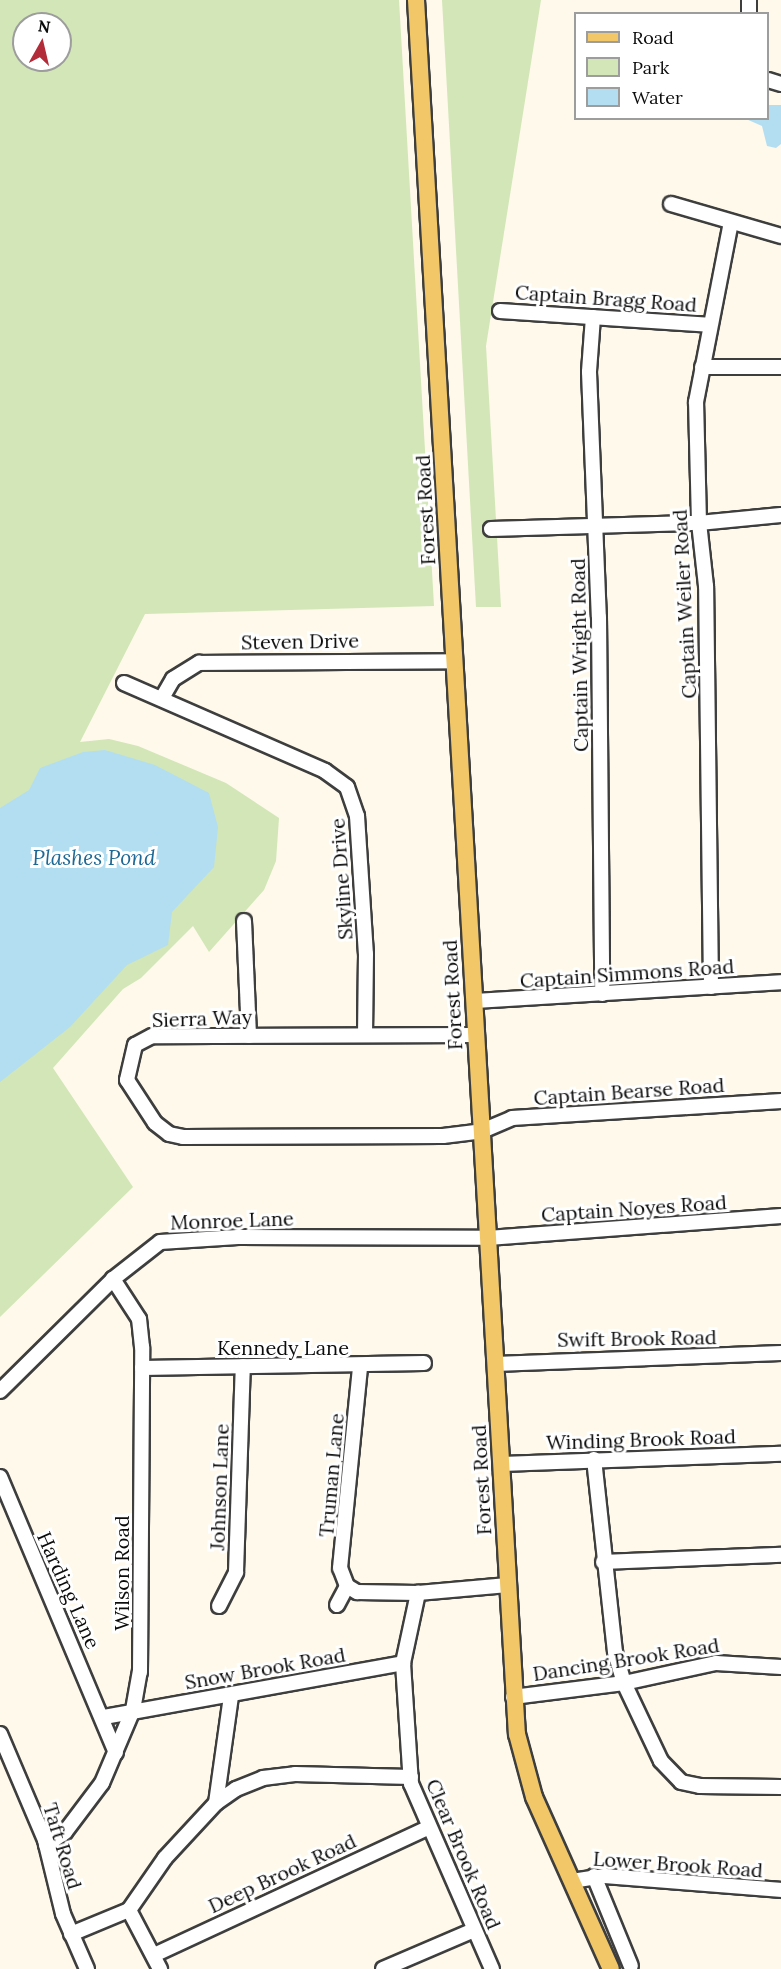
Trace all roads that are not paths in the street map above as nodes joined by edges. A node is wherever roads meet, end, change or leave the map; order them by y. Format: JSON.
{"nodes":[{"id":1,"x":416,"y":0,"type":"edge"},
{"id":2,"x":671,"y":204,"type":"dead end"},
{"id":3,"x":731,"y":222,"type":"junction"},
{"id":4,"x":781,"y":236,"type":"edge"},
{"id":5,"x":500,"y":311,"type":"dead end"},
{"id":6,"x":593,"y":317,"type":"junction"},
{"id":7,"x":709,"y":325,"type":"junction"},
{"id":8,"x":702,"y":367,"type":"junction"},
{"id":9,"x":781,"y":367,"type":"edge"},
{"id":10,"x":781,"y":515,"type":"edge"},
{"id":11,"x":699,"y":523,"type":"junction"},
{"id":12,"x":597,"y":527,"type":"junction"},
{"id":13,"x":491,"y":529,"type":"dead end"},
{"id":14,"x":454,"y":661,"type":"junction"},
{"id":15,"x":124,"y":683,"type":"dead end"},
{"id":16,"x":162,"y":698,"type":"junction"},
{"id":17,"x":244,"y":921,"type":"dead end"},
{"id":18,"x":781,"y":982,"type":"edge"},
{"id":19,"x":711,"y":987,"type":"junction"},
{"id":20,"x":602,"y":994,"type":"junction"},
{"id":21,"x":474,"y":1001,"type":"junction"},
{"id":22,"x":365,"y":1035,"type":"junction"},
{"id":23,"x":476,"y":1035,"type":"junction"},
{"id":24,"x":249,"y":1036,"type":"junction"},
{"id":25,"x":781,"y":1101,"type":"edge"},
{"id":26,"x":482,"y":1131,"type":"junction"},
{"id":27,"x":781,"y":1216,"type":"edge"},
{"id":28,"x":488,"y":1238,"type":"junction"},
{"id":29,"x":113,"y":1279,"type":"junction"},
{"id":30,"x":781,"y":1353,"type":"edge"},
{"id":31,"x":424,"y":1363,"type":"dead end"},
{"id":32,"x":495,"y":1364,"type":"junction"},
{"id":33,"x":243,"y":1366,"type":"junction"},
{"id":34,"x":360,"y":1366,"type":"junction"},
{"id":35,"x":142,"y":1368,"type":"junction"},
{"id":36,"x":0,"y":1391,"type":"edge"},
{"id":37,"x":781,"y":1454,"type":"edge"},
{"id":38,"x":594,"y":1459,"type":"junction"},
{"id":39,"x":502,"y":1464,"type":"junction"},
{"id":40,"x":0,"y":1478,"type":"edge"},
{"id":41,"x":781,"y":1555,"type":"edge"},
{"id":42,"x":603,"y":1562,"type":"junction"},
{"id":43,"x":508,"y":1585,"type":"junction"},
{"id":44,"x":346,"y":1586,"type":"junction"},
{"id":45,"x":418,"y":1593,"type":"junction"},
{"id":46,"x":337,"y":1605,"type":"dead end"},
{"id":47,"x":219,"y":1606,"type":"dead end"},
{"id":48,"x":403,"y":1663,"type":"junction"},
{"id":49,"x":781,"y":1667,"type":"edge"},
{"id":50,"x":624,"y":1683,"type":"junction"},
{"id":51,"x":231,"y":1696,"type":"junction"},
{"id":52,"x":513,"y":1697,"type":"junction"},
{"id":53,"x":133,"y":1710,"type":"junction"},
{"id":54,"x":104,"y":1717,"type":"junction"},
{"id":55,"x":0,"y":1734,"type":"edge"},
{"id":56,"x":116,"y":1753,"type":"junction"},
{"id":57,"x":411,"y":1777,"type":"junction"},
{"id":58,"x":781,"y":1787,"type":"edge"},
{"id":59,"x":216,"y":1803,"type":"junction"},
{"id":60,"x":427,"y":1828,"type":"junction"},
{"id":61,"x":46,"y":1845,"type":"junction"},
{"id":62,"x":594,"y":1876,"type":"junction"},
{"id":63,"x":572,"y":1881,"type":"junction"},
{"id":64,"x":781,"y":1890,"type":"edge"},
{"id":65,"x":129,"y":1910,"type":"junction"},
{"id":66,"x":474,"y":1930,"type":"junction"},
{"id":67,"x":71,"y":1934,"type":"junction"},
{"id":68,"x":153,"y":1955,"type":"junction"},
{"id":69,"x":631,"y":1966,"type":"dead end"},
{"id":70,"x":87,"y":1969,"type":"edge"},
{"id":71,"x":160,"y":1969,"type":"edge"},
{"id":72,"x":383,"y":1969,"type":"edge"},
{"id":73,"x":492,"y":1969,"type":"edge"},
{"id":74,"x":611,"y":1969,"type":"edge"}],
"edges":[{"from":1,"to":14,"type":"main road","name":"Forest Road"},
{"from":2,"to":3,"type":"street"},
{"from":3,"to":4,"type":"street"},
{"from":3,"to":7,"type":"street","name":"Captain Weiler Road"},
{"from":5,"to":6,"type":"street","name":"Captain Bragg Road"},
{"from":6,"to":7,"type":"street","name":"Captain Bragg Road"},
{"from":6,"to":12,"type":"street","name":"Captain Wright Road"},
{"from":7,"to":8,"type":"street","name":"Captain Weiler Road"},
{"from":8,"to":9,"type":"street"},
{"from":8,"to":11,"type":"street","name":"Captain Weiler Road"},
{"from":10,"to":11,"type":"street"},
{"from":11,"to":12,"type":"street"},
{"from":11,"to":19,"type":"street","name":"Captain Weiler Road"},
{"from":12,"to":13,"type":"street"},
{"from":12,"to":20,"type":"street","name":"Captain Wright Road"},
{"from":14,"to":16,"type":"street","name":"Steven Drive"},
{"from":14,"to":21,"type":"main road","name":"Forest Road"},
{"from":15,"to":16,"type":"street","name":"Skyline Drive"},
{"from":16,"to":22,"type":"street","name":"Skyline Drive"},
{"from":17,"to":24,"type":"street"},
{"from":18,"to":19,"type":"street","name":"Captain Simmons Road"},
{"from":19,"to":20,"type":"street","name":"Captain Simmons Road"},
{"from":20,"to":21,"type":"street","name":"Captain Simmons Road"},
{"from":21,"to":23,"type":"main road","name":"Forest Road"},
{"from":22,"to":23,"type":"street","name":"Sierra Way"},
{"from":22,"to":24,"type":"street","name":"Sierra Way"},
{"from":23,"to":26,"type":"main road","name":"Forest Road"},
{"from":24,"to":26,"type":"street","name":"Sierra Way"},
{"from":25,"to":26,"type":"street","name":"Captain Bearse Road"},
{"from":26,"to":28,"type":"main road","name":"Forest Road"},
{"from":27,"to":28,"type":"street","name":"Captain Noyes Road"},
{"from":28,"to":29,"type":"street","name":"Monroe Lane"},
{"from":28,"to":32,"type":"main road","name":"Forest Road"},
{"from":29,"to":35,"type":"street","name":"Wilson Road"},
{"from":29,"to":36,"type":"street","name":"Monroe Lane"},
{"from":30,"to":32,"type":"street","name":"Swift Brook Road"},
{"from":31,"to":34,"type":"street","name":"Kennedy Lane"},
{"from":32,"to":39,"type":"main road","name":"Forest Road"},
{"from":33,"to":34,"type":"street","name":"Kennedy Lane"},
{"from":33,"to":35,"type":"street","name":"Kennedy Lane"},
{"from":33,"to":47,"type":"street","name":"Johnson Lane"},
{"from":34,"to":44,"type":"street","name":"Truman Lane"},
{"from":35,"to":53,"type":"street","name":"Wilson Road"},
{"from":37,"to":38,"type":"street","name":"Winding Brook Road"},
{"from":38,"to":39,"type":"street","name":"Winding Brook Road"},
{"from":38,"to":42,"type":"street"},
{"from":39,"to":43,"type":"main road","name":"Forest Road"},
{"from":40,"to":54,"type":"street","name":"Harding Lane"},
{"from":41,"to":42,"type":"street"},
{"from":42,"to":50,"type":"street"},
{"from":43,"to":45,"type":"street"},
{"from":43,"to":52,"type":"main road","name":"Forest Road"},
{"from":44,"to":45,"type":"street"},
{"from":44,"to":46,"type":"street"},
{"from":45,"to":48,"type":"street","name":"Clear Brook Road"},
{"from":48,"to":51,"type":"street","name":"Snow Brook Road"},
{"from":48,"to":57,"type":"street","name":"Clear Brook Road"},
{"from":49,"to":50,"type":"street","name":"Dancing Brook Road"},
{"from":50,"to":52,"type":"street","name":"Dancing Brook Road"},
{"from":50,"to":58,"type":"street"},
{"from":51,"to":53,"type":"street","name":"Snow Brook Road"},
{"from":51,"to":59,"type":"street"},
{"from":52,"to":63,"type":"main road","name":"Forest Road"},
{"from":53,"to":54,"type":"street"},
{"from":53,"to":56,"type":"street","name":"Wilson Road"},
{"from":54,"to":56,"type":"street","name":"Harding Lane"},
{"from":55,"to":61,"type":"street","name":"Taft Road"},
{"from":56,"to":61,"type":"street","name":"Wilson Road"},
{"from":57,"to":59,"type":"street"},
{"from":57,"to":60,"type":"street","name":"Clear Brook Road"},
{"from":59,"to":65,"type":"street"},
{"from":60,"to":66,"type":"street","name":"Clear Brook Road"},
{"from":60,"to":68,"type":"street","name":"Deep Brook Road"},
{"from":61,"to":67,"type":"street","name":"Taft Road"},
{"from":62,"to":63,"type":"street","name":"Lower Brook Road"},
{"from":62,"to":64,"type":"street","name":"Lower Brook Road"},
{"from":62,"to":69,"type":"street"},
{"from":63,"to":74,"type":"main road","name":"Forest Road"},
{"from":65,"to":67,"type":"street"},
{"from":65,"to":68,"type":"street"},
{"from":66,"to":72,"type":"street"},
{"from":66,"to":73,"type":"street","name":"Clear Brook Road"},
{"from":67,"to":70,"type":"street","name":"Taft Road"},
{"from":68,"to":71,"type":"street"}]}
